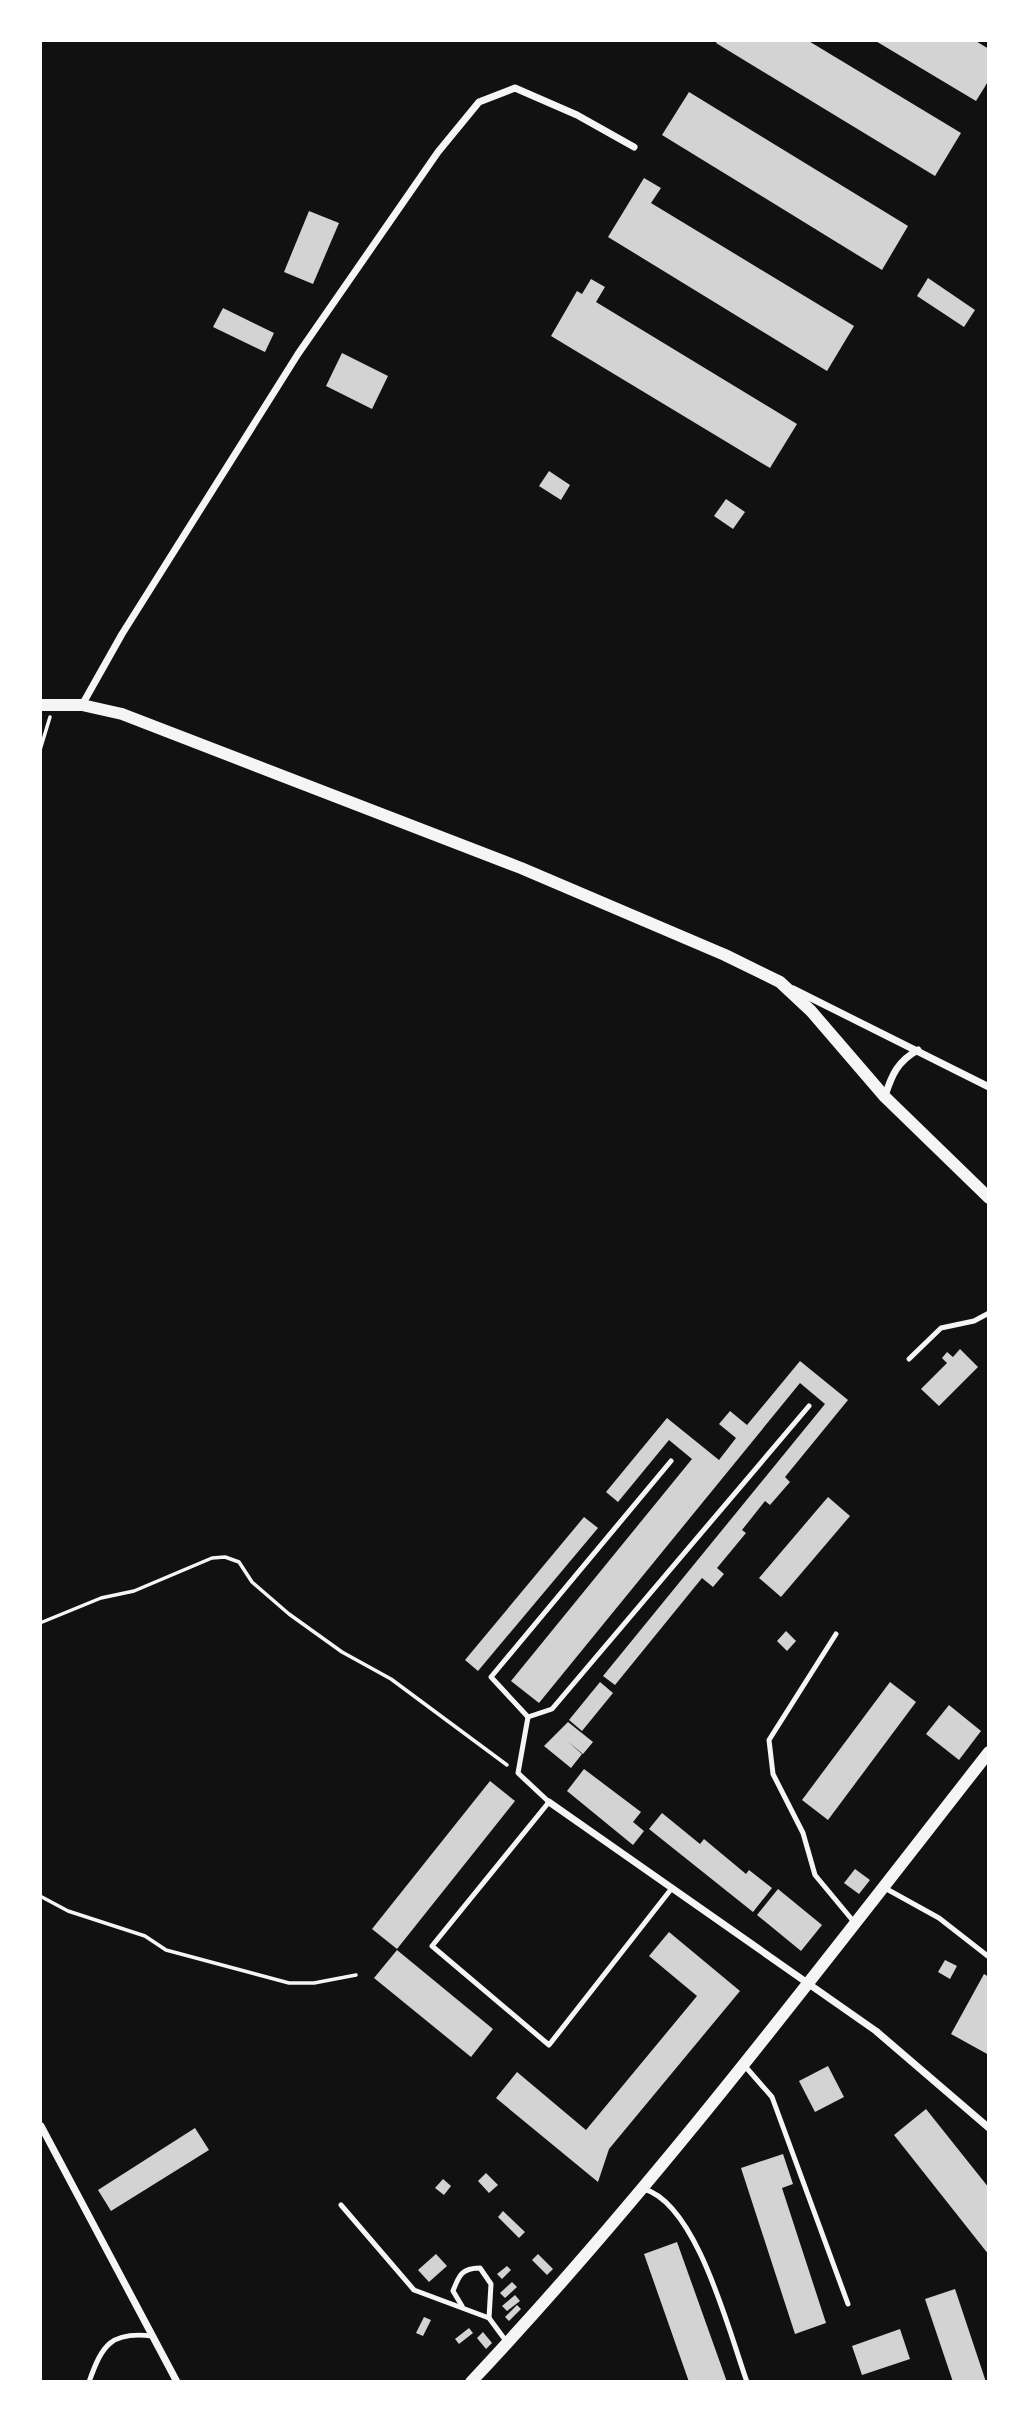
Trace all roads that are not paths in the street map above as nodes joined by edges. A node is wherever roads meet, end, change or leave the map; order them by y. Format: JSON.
{"nodes":[{"id":1,"x":634,"y":147,"type":"dead end"},
{"id":2,"x":46,"y":705,"type":"edge"},
{"id":3,"x":82,"y":705,"type":"junction"},
{"id":4,"x":780,"y":982,"type":"junction"},
{"id":5,"x":918,"y":1049,"type":"junction"},
{"id":6,"x":989,"y":1087,"type":"edge"},
{"id":7,"x":885,"y":1097,"type":"junction"},
{"id":8,"x":989,"y":1198,"type":"edge"},
{"id":9,"x":989,"y":1312,"type":"edge"},
{"id":10,"x":909,"y":1359,"type":"dead end"},
{"id":11,"x":808,"y":1406,"type":"dead end"},
{"id":12,"x":671,"y":1461,"type":"dead end"},
{"id":13,"x":836,"y":1634,"type":"dead end"},
{"id":14,"x":528,"y":1717,"type":"junction"},
{"id":15,"x":989,"y":1752,"type":"edge"},
{"id":16,"x":549,"y":1802,"type":"junction"},
{"id":17,"x":883,"y":1887,"type":"junction"},
{"id":18,"x":672,"y":1888,"type":"junction"},
{"id":19,"x":854,"y":1922,"type":"junction"},
{"id":20,"x":989,"y":1957,"type":"edge"},
{"id":21,"x":809,"y":1981,"type":"junction"},
{"id":22,"x":743,"y":2064,"type":"junction"},
{"id":23,"x":41,"y":2126,"type":"edge"},
{"id":24,"x":989,"y":2128,"type":"edge"},
{"id":25,"x":640,"y":2188,"type":"junction"},
{"id":26,"x":341,"y":2206,"type":"dead end"},
{"id":27,"x":848,"y":2304,"type":"dead end"},
{"id":28,"x":462,"y":2306,"type":"junction"},
{"id":29,"x":489,"y":2318,"type":"junction"},
{"id":30,"x":152,"y":2336,"type":"junction"},
{"id":31,"x":507,"y":2343,"type":"junction"},
{"id":32,"x":89,"y":2382,"type":"edge"},
{"id":33,"x":177,"y":2382,"type":"edge"},
{"id":34,"x":471,"y":2382,"type":"edge"},
{"id":35,"x":747,"y":2382,"type":"edge"}],
"edges":[{"from":1,"to":3,"type":"street"},
{"from":2,"to":3,"type":"street"},
{"from":3,"to":4,"type":"street"},
{"from":4,"to":5,"type":"street"},
{"from":4,"to":7,"type":"street"},
{"from":5,"to":6,"type":"street"},
{"from":5,"to":7,"type":"street"},
{"from":7,"to":8,"type":"street"},
{"from":9,"to":10,"type":"lane"},
{"from":11,"to":14,"type":"lane"},
{"from":12,"to":14,"type":"lane"},
{"from":13,"to":19,"type":"lane"},
{"from":14,"to":16,"type":"lane"},
{"from":15,"to":17,"type":"street"},
{"from":16,"to":18,"type":"street"},
{"from":16,"to":18,"type":"lane"},
{"from":17,"to":19,"type":"street"},
{"from":17,"to":20,"type":"lane"},
{"from":18,"to":21,"type":"street"},
{"from":19,"to":21,"type":"street"},
{"from":21,"to":22,"type":"street"},
{"from":21,"to":24,"type":"street"},
{"from":22,"to":25,"type":"street"},
{"from":22,"to":27,"type":"lane"},
{"from":23,"to":30,"type":"street"},
{"from":25,"to":31,"type":"street"},
{"from":25,"to":35,"type":"lane"},
{"from":26,"to":28,"type":"lane"},
{"from":28,"to":29,"type":"lane"},
{"from":28,"to":29,"type":"lane"},
{"from":29,"to":31,"type":"lane"},
{"from":30,"to":32,"type":"lane"},
{"from":30,"to":33,"type":"street"},
{"from":31,"to":34,"type":"street"}]}
